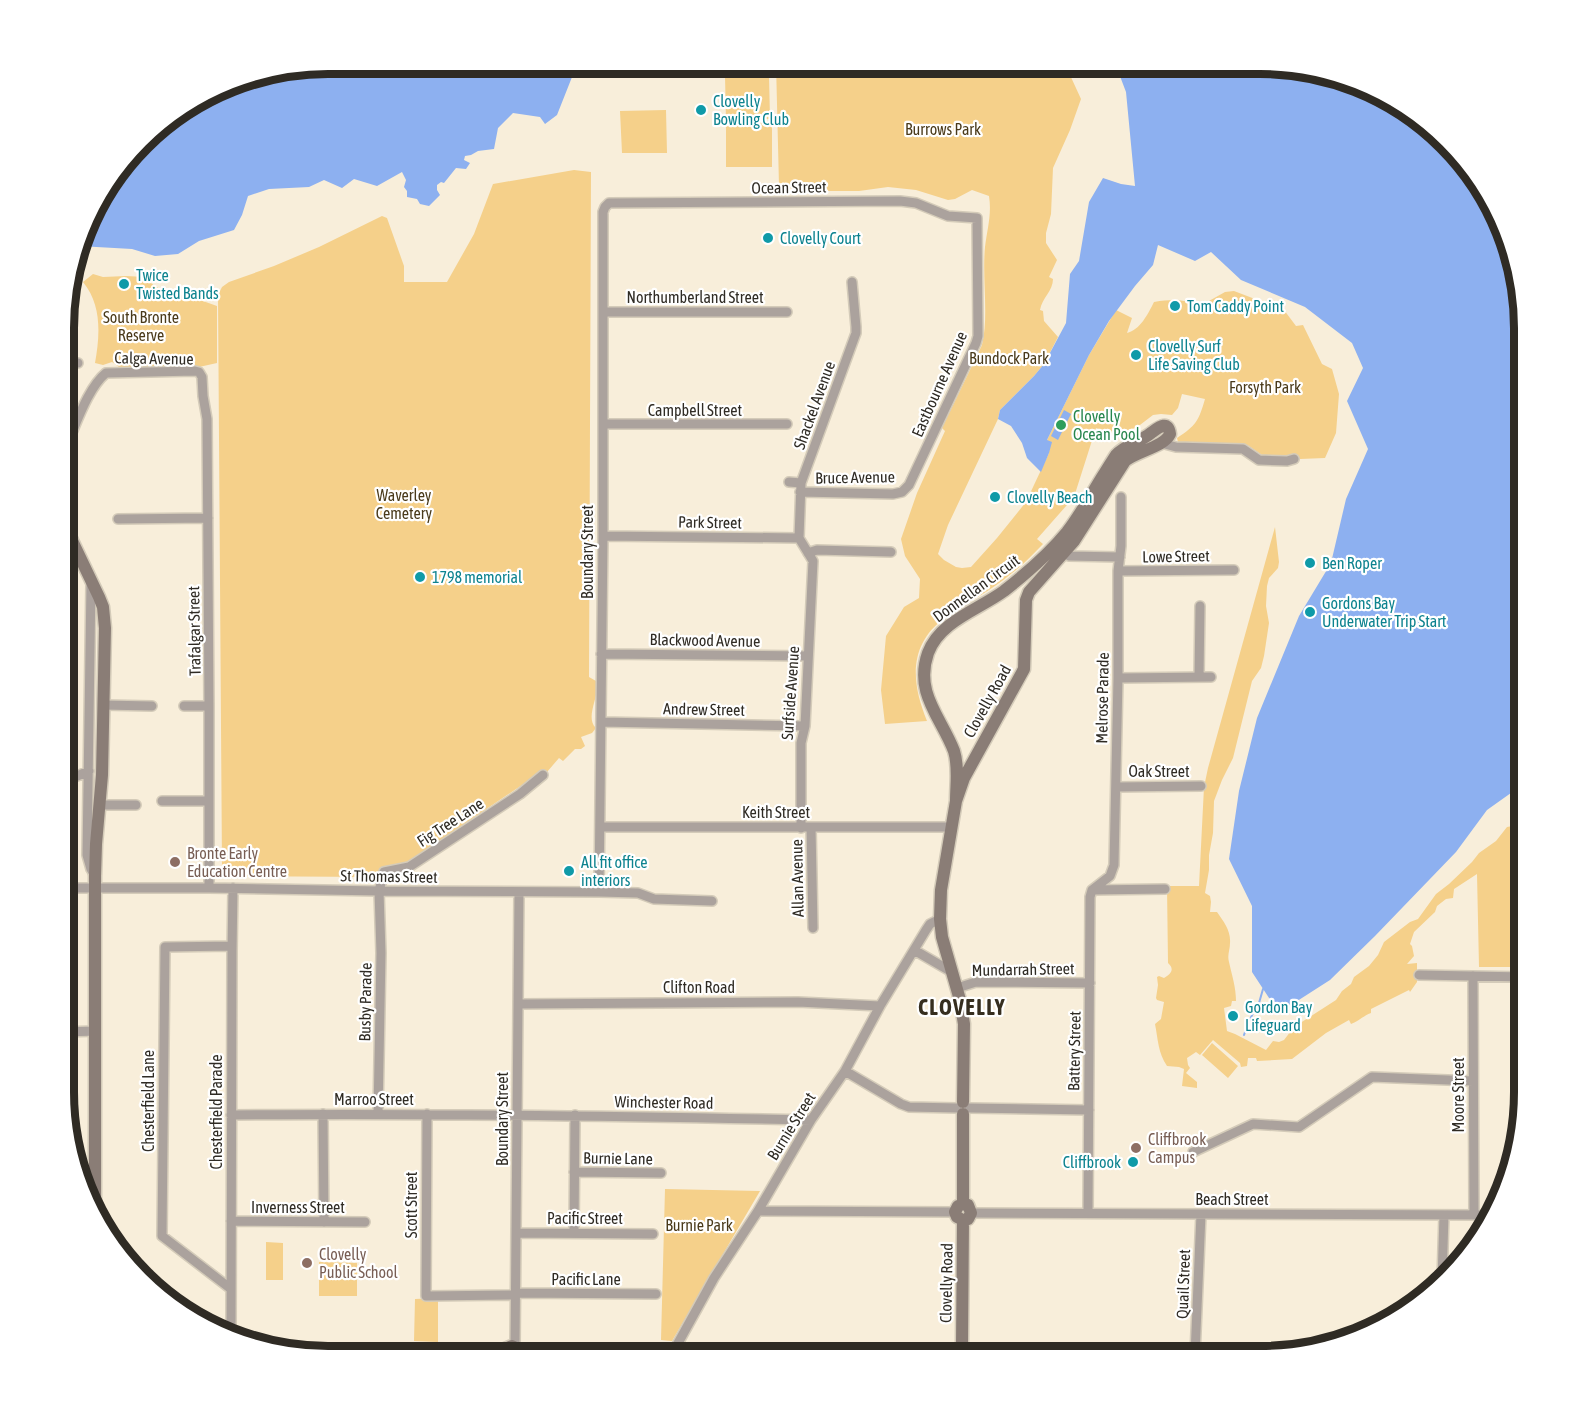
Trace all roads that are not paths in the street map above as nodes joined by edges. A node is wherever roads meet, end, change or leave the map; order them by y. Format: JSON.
{"nodes":[{"id":1,"x":603,"y":212,"type":"joint"},
{"id":2,"x":977,"y":218,"type":"joint"},
{"id":3,"x":852,"y":282,"type":"dead end"},
{"id":4,"x":603,"y":312,"type":"junction"},
{"id":5,"x":787,"y":312,"type":"dead end"},
{"id":6,"x":201,"y":374,"type":"joint"},
{"id":7,"x":603,"y":424,"type":"junction"},
{"id":8,"x":787,"y":424,"type":"dead end"},
{"id":9,"x":74,"y":428,"type":"edge"},
{"id":10,"x":1161,"y":443,"type":"junction"},
{"id":11,"x":1294,"y":459,"type":"dead end"},
{"id":12,"x":789,"y":482,"type":"dead end"},
{"id":13,"x":909,"y":485,"type":"joint"},
{"id":14,"x":800,"y":487,"type":"junction"},
{"id":15,"x":1121,"y":497,"type":"dead end"},
{"id":16,"x":208,"y":518,"type":"junction"},
{"id":17,"x":118,"y":519,"type":"dead end"},
{"id":18,"x":603,"y":536,"type":"junction"},
{"id":19,"x":799,"y":538,"type":"junction"},
{"id":20,"x":74,"y":545,"type":"edge"},
{"id":21,"x":1060,"y":549,"type":"junction"},
{"id":22,"x":891,"y":552,"type":"dead end"},
{"id":23,"x":810,"y":557,"type":"junction"},
{"id":24,"x":1120,"y":557,"type":"junction"},
{"id":25,"x":1234,"y":570,"type":"dead end"},
{"id":26,"x":1118,"y":571,"type":"junction"},
{"id":27,"x":91,"y":581,"type":"junction"},
{"id":28,"x":1200,"y":606,"type":"dead end"},
{"id":29,"x":602,"y":654,"type":"junction"},
{"id":30,"x":808,"y":656,"type":"junction"},
{"id":31,"x":1199,"y":677,"type":"junction"},
{"id":32,"x":1211,"y":677,"type":"dead end"},
{"id":33,"x":1118,"y":678,"type":"junction"},
{"id":34,"x":103,"y":705,"type":"junction"},
{"id":35,"x":152,"y":706,"type":"dead end"},
{"id":36,"x":184,"y":706,"type":"dead end"},
{"id":37,"x":209,"y":706,"type":"junction"},
{"id":38,"x":601,"y":722,"type":"junction"},
{"id":39,"x":806,"y":726,"type":"junction"},
{"id":40,"x":982,"y":743,"type":"junction"},
{"id":41,"x":953,"y":750,"type":"junction"},
{"id":42,"x":89,"y":771,"type":"junction"},
{"id":43,"x":543,"y":775,"type":"dead end"},
{"id":44,"x":74,"y":777,"type":"edge"},
{"id":45,"x":1201,"y":786,"type":"dead end"},
{"id":46,"x":1116,"y":787,"type":"junction"},
{"id":47,"x":162,"y":801,"type":"dead end"},
{"id":48,"x":209,"y":801,"type":"junction"},
{"id":49,"x":956,"y":801,"type":"junction"},
{"id":50,"x":99,"y":805,"type":"junction"},
{"id":51,"x":136,"y":805,"type":"dead end"},
{"id":52,"x":600,"y":826,"type":"junction"},
{"id":53,"x":806,"y":827,"type":"junction"},
{"id":54,"x":952,"y":827,"type":"junction"},
{"id":55,"x":95,"y":882,"type":"junction"},
{"id":56,"x":74,"y":886,"type":"edge"},
{"id":57,"x":209,"y":888,"type":"junction"},
{"id":58,"x":233,"y":888,"type":"junction"},
{"id":59,"x":1165,"y":889,"type":"dead end"},
{"id":60,"x":1092,"y":890,"type":"junction"},
{"id":61,"x":379,"y":891,"type":"junction"},
{"id":62,"x":519,"y":892,"type":"junction"},
{"id":63,"x":599,"y":892,"type":"junction"},
{"id":64,"x":712,"y":901,"type":"dead end"},
{"id":65,"x":940,"y":919,"type":"junction"},
{"id":66,"x":813,"y":928,"type":"dead end"},
{"id":67,"x":232,"y":946,"type":"junction"},
{"id":68,"x":914,"y":950,"type":"junction"},
{"id":69,"x":952,"y":972,"type":"junction"},
{"id":70,"x":1419,"y":975,"type":"dead end"},
{"id":71,"x":1473,"y":976,"type":"junction"},
{"id":72,"x":1514,"y":976,"type":"edge"},
{"id":73,"x":1090,"y":983,"type":"junction"},
{"id":74,"x":957,"y":988,"type":"junction"},
{"id":75,"x":518,"y":1004,"type":"junction"},
{"id":76,"x":880,"y":1005,"type":"junction"},
{"id":77,"x":96,"y":1031,"type":"junction"},
{"id":78,"x":74,"y":1032,"type":"edge"},
{"id":79,"x":845,"y":1071,"type":"junction"},
{"id":80,"x":1473,"y":1081,"type":"junction"},
{"id":81,"x":963,"y":1108,"type":"junction"},
{"id":82,"x":1089,"y":1110,"type":"junction"},
{"id":83,"x":323,"y":1114,"type":"junction"},
{"id":84,"x":378,"y":1114,"type":"junction"},
{"id":85,"x":427,"y":1114,"type":"junction"},
{"id":86,"x":231,"y":1115,"type":"junction"},
{"id":87,"x":517,"y":1115,"type":"junction"},
{"id":88,"x":574,"y":1115,"type":"junction"},
{"id":89,"x":811,"y":1120,"type":"junction"},
{"id":90,"x":1194,"y":1152,"type":"dead end"},
{"id":91,"x":574,"y":1172,"type":"junction"},
{"id":92,"x":661,"y":1173,"type":"dead end"},
{"id":93,"x":95,"y":1193,"type":"edge"},
{"id":94,"x":758,"y":1211,"type":"junction"},
{"id":95,"x":963,"y":1212,"type":"junction"},
{"id":96,"x":1088,"y":1214,"type":"junction"},
{"id":97,"x":1201,"y":1214,"type":"junction"},
{"id":98,"x":1474,"y":1214,"type":"junction"},
{"id":99,"x":1482,"y":1214,"type":"edge"},
{"id":100,"x":1444,"y":1215,"type":"junction"},
{"id":101,"x":231,"y":1221,"type":"junction"},
{"id":102,"x":324,"y":1222,"type":"junction"},
{"id":103,"x":365,"y":1222,"type":"dead end"},
{"id":104,"x":516,"y":1233,"type":"junction"},
{"id":105,"x":574,"y":1233,"type":"junction"},
{"id":106,"x":653,"y":1234,"type":"dead end"},
{"id":107,"x":1442,"y":1268,"type":"edge"},
{"id":108,"x":231,"y":1289,"type":"junction"},
{"id":109,"x":515,"y":1294,"type":"junction"},
{"id":110,"x":656,"y":1294,"type":"dead end"},
{"id":111,"x":426,"y":1296,"type":"joint"},
{"id":112,"x":231,"y":1326,"type":"edge"},
{"id":113,"x":518,"y":1346,"type":"edge"},
{"id":114,"x":676,"y":1346,"type":"edge"},
{"id":115,"x":962,"y":1346,"type":"edge"},
{"id":116,"x":1195,"y":1346,"type":"edge"}],
"edges":[{"from":1,"to":2,"type":"street","name":"Ocean Street"},
{"from":1,"to":4,"type":"street","name":"Boundary Street"},
{"from":2,"to":13,"type":"street","name":"Eastbourne Avenue"},
{"from":3,"to":14,"type":"street","name":"Shackel Avenue"},
{"from":4,"to":5,"type":"street","name":"Northumberland Street"},
{"from":4,"to":7,"type":"street","name":"Boundary Street"},
{"from":6,"to":9,"type":"street","name":"Calga Avenue"},
{"from":6,"to":16,"type":"street","name":"Trafalgar Street"},
{"from":7,"to":8,"type":"street","name":"Campbell Street"},
{"from":7,"to":18,"type":"street","name":"Boundary Street"},
{"from":10,"to":11,"type":"street"},
{"from":10,"to":21,"type":"main road","name":"Clovelly Road"},
{"from":10,"to":21,"type":"main road","name":"Clovelly Road"},
{"from":12,"to":14,"type":"street","name":"Bruce Avenue"},
{"from":13,"to":14,"type":"street","name":"Bruce Avenue"},
{"from":14,"to":19,"type":"street","name":"Shackel Avenue"},
{"from":15,"to":24,"type":"street","name":"Melrose Parade"},
{"from":16,"to":17,"type":"street"},
{"from":16,"to":37,"type":"street","name":"Trafalgar Street"},
{"from":18,"to":19,"type":"street","name":"Park Street"},
{"from":18,"to":29,"type":"street","name":"Boundary Street"},
{"from":19,"to":23,"type":"street"},
{"from":20,"to":27,"type":"main road"},
{"from":21,"to":24,"type":"street"},
{"from":21,"to":40,"type":"main road","name":"Clovelly Road"},
{"from":21,"to":41,"type":"main road","name":"Donnellan Circuit"},
{"from":22,"to":23,"type":"street"},
{"from":23,"to":30,"type":"street","name":"Surfside Avenue"},
{"from":24,"to":26,"type":"street","name":"Melrose Parade"},
{"from":25,"to":26,"type":"street","name":"Lowe Street"},
{"from":26,"to":33,"type":"street","name":"Melrose Parade"},
{"from":27,"to":34,"type":"main road"},
{"from":27,"to":42,"type":"street"},
{"from":28,"to":31,"type":"street"},
{"from":29,"to":30,"type":"street","name":"Blackwood Avenue"},
{"from":29,"to":38,"type":"street","name":"Boundary Street"},
{"from":30,"to":39,"type":"street","name":"Surfside Avenue"},
{"from":31,"to":32,"type":"street"},
{"from":31,"to":33,"type":"street"},
{"from":33,"to":46,"type":"street","name":"Melrose Parade"},
{"from":34,"to":35,"type":"street"},
{"from":34,"to":50,"type":"main road"},
{"from":36,"to":37,"type":"street"},
{"from":37,"to":48,"type":"street","name":"Trafalgar Street"},
{"from":38,"to":39,"type":"street","name":"Andrew Street"},
{"from":38,"to":52,"type":"street","name":"Boundary Street"},
{"from":39,"to":53,"type":"street","name":"Surfside Avenue"},
{"from":40,"to":41,"type":"main road"},
{"from":40,"to":49,"type":"main road","name":"Clovelly Road"},
{"from":41,"to":49,"type":"main road","name":"Donnellan Circuit"},
{"from":42,"to":44,"type":"street"},
{"from":42,"to":55,"type":"street"},
{"from":43,"to":61,"type":"street","name":"Fig Tree Lane"},
{"from":45,"to":46,"type":"street","name":"Oak Street"},
{"from":46,"to":60,"type":"street","name":"Melrose Parade"},
{"from":47,"to":48,"type":"street"},
{"from":48,"to":57,"type":"street","name":"Trafalgar Street"},
{"from":49,"to":54,"type":"main road","name":"Clovelly Road"},
{"from":50,"to":51,"type":"street"},
{"from":50,"to":55,"type":"main road"},
{"from":52,"to":53,"type":"street","name":"Keith Street"},
{"from":52,"to":63,"type":"street","name":"Boundary Street"},
{"from":53,"to":54,"type":"street","name":"Keith Street"},
{"from":53,"to":66,"type":"street","name":"Allan Avenue"},
{"from":54,"to":65,"type":"main road","name":"Clovelly Road"},
{"from":55,"to":56,"type":"street","name":"St Thomas Street"},
{"from":55,"to":57,"type":"street","name":"St Thomas Street"},
{"from":55,"to":77,"type":"main road"},
{"from":57,"to":58,"type":"street","name":"St Thomas Street"},
{"from":58,"to":61,"type":"street","name":"St Thomas Street"},
{"from":58,"to":67,"type":"street","name":"Chesterfield Parade"},
{"from":59,"to":60,"type":"street"},
{"from":60,"to":73,"type":"street","name":"Battery Street"},
{"from":61,"to":62,"type":"street","name":"St Thomas Street"},
{"from":61,"to":84,"type":"street","name":"Busby Parade"},
{"from":62,"to":63,"type":"street","name":"St Thomas Street"},
{"from":62,"to":75,"type":"street","name":"Boundary Street"},
{"from":63,"to":64,"type":"street","name":"St Thomas Street"},
{"from":65,"to":68,"type":"street","name":"Burnie Street"},
{"from":65,"to":69,"type":"main road","name":"Clovelly Road"},
{"from":67,"to":86,"type":"street","name":"Chesterfield Parade"},
{"from":67,"to":108,"type":"street","name":"Chesterfield Lane"},
{"from":68,"to":69,"type":"street"},
{"from":68,"to":76,"type":"street","name":"Burnie Street"},
{"from":69,"to":74,"type":"main road","name":"Clovelly Road"},
{"from":70,"to":71,"type":"street"},
{"from":71,"to":72,"type":"street"},
{"from":71,"to":80,"type":"street","name":"Moore Street"},
{"from":73,"to":74,"type":"street","name":"Mundarrah Street"},
{"from":73,"to":82,"type":"street","name":"Battery Street"},
{"from":74,"to":81,"type":"main road","name":"Clovelly Road"},
{"from":75,"to":76,"type":"street","name":"Clifton Road"},
{"from":75,"to":87,"type":"street","name":"Boundary Street"},
{"from":76,"to":79,"type":"street","name":"Burnie Street"},
{"from":77,"to":78,"type":"street"},
{"from":77,"to":93,"type":"main road"},
{"from":79,"to":81,"type":"street"},
{"from":79,"to":89,"type":"street","name":"Burnie Street"},
{"from":80,"to":90,"type":"street"},
{"from":80,"to":98,"type":"street","name":"Moore Street"},
{"from":81,"to":82,"type":"street"},
{"from":81,"to":95,"type":"main road","name":"Clovelly Road"},
{"from":82,"to":96,"type":"street","name":"Battery Street"},
{"from":83,"to":84,"type":"street","name":"Marroo Street"},
{"from":83,"to":86,"type":"street","name":"Marroo Street"},
{"from":83,"to":102,"type":"street"},
{"from":84,"to":85,"type":"street","name":"Marroo Street"},
{"from":85,"to":87,"type":"street","name":"Marroo Street"},
{"from":85,"to":111,"type":"street","name":"Scott Street"},
{"from":86,"to":101,"type":"street","name":"Chesterfield Parade"},
{"from":87,"to":88,"type":"street","name":"Winchester Road"},
{"from":87,"to":104,"type":"street","name":"Boundary Street"},
{"from":88,"to":89,"type":"street","name":"Winchester Road"},
{"from":88,"to":91,"type":"street"},
{"from":89,"to":94,"type":"street","name":"Burnie Street"},
{"from":91,"to":92,"type":"street","name":"Burnie Lane"},
{"from":91,"to":105,"type":"street"},
{"from":94,"to":95,"type":"street","name":"Beach Street"},
{"from":94,"to":114,"type":"street","name":"Burnie Street"},
{"from":95,"to":96,"type":"street","name":"Beach Street"},
{"from":95,"to":115,"type":"main road","name":"Clovelly Road"},
{"from":96,"to":97,"type":"street","name":"Beach Street"},
{"from":97,"to":100,"type":"street","name":"Beach Street"},
{"from":97,"to":116,"type":"street","name":"Quail Street"},
{"from":98,"to":99,"type":"street","name":"Beach Street"},
{"from":98,"to":100,"type":"street","name":"Beach Street"},
{"from":100,"to":107,"type":"street"},
{"from":101,"to":102,"type":"street","name":"Inverness Street"},
{"from":101,"to":108,"type":"street","name":"Chesterfield Parade"},
{"from":102,"to":103,"type":"street","name":"Inverness Street"},
{"from":104,"to":105,"type":"street","name":"Pacific Street"},
{"from":104,"to":109,"type":"street","name":"Boundary Street"},
{"from":105,"to":106,"type":"street","name":"Pacific Street"},
{"from":108,"to":112,"type":"street","name":"Chesterfield Parade"},
{"from":109,"to":110,"type":"street","name":"Pacific Lane"},
{"from":109,"to":111,"type":"street","name":"Pacific Lane"},
{"from":109,"to":113,"type":"street","name":"Boundary Street"}]}
